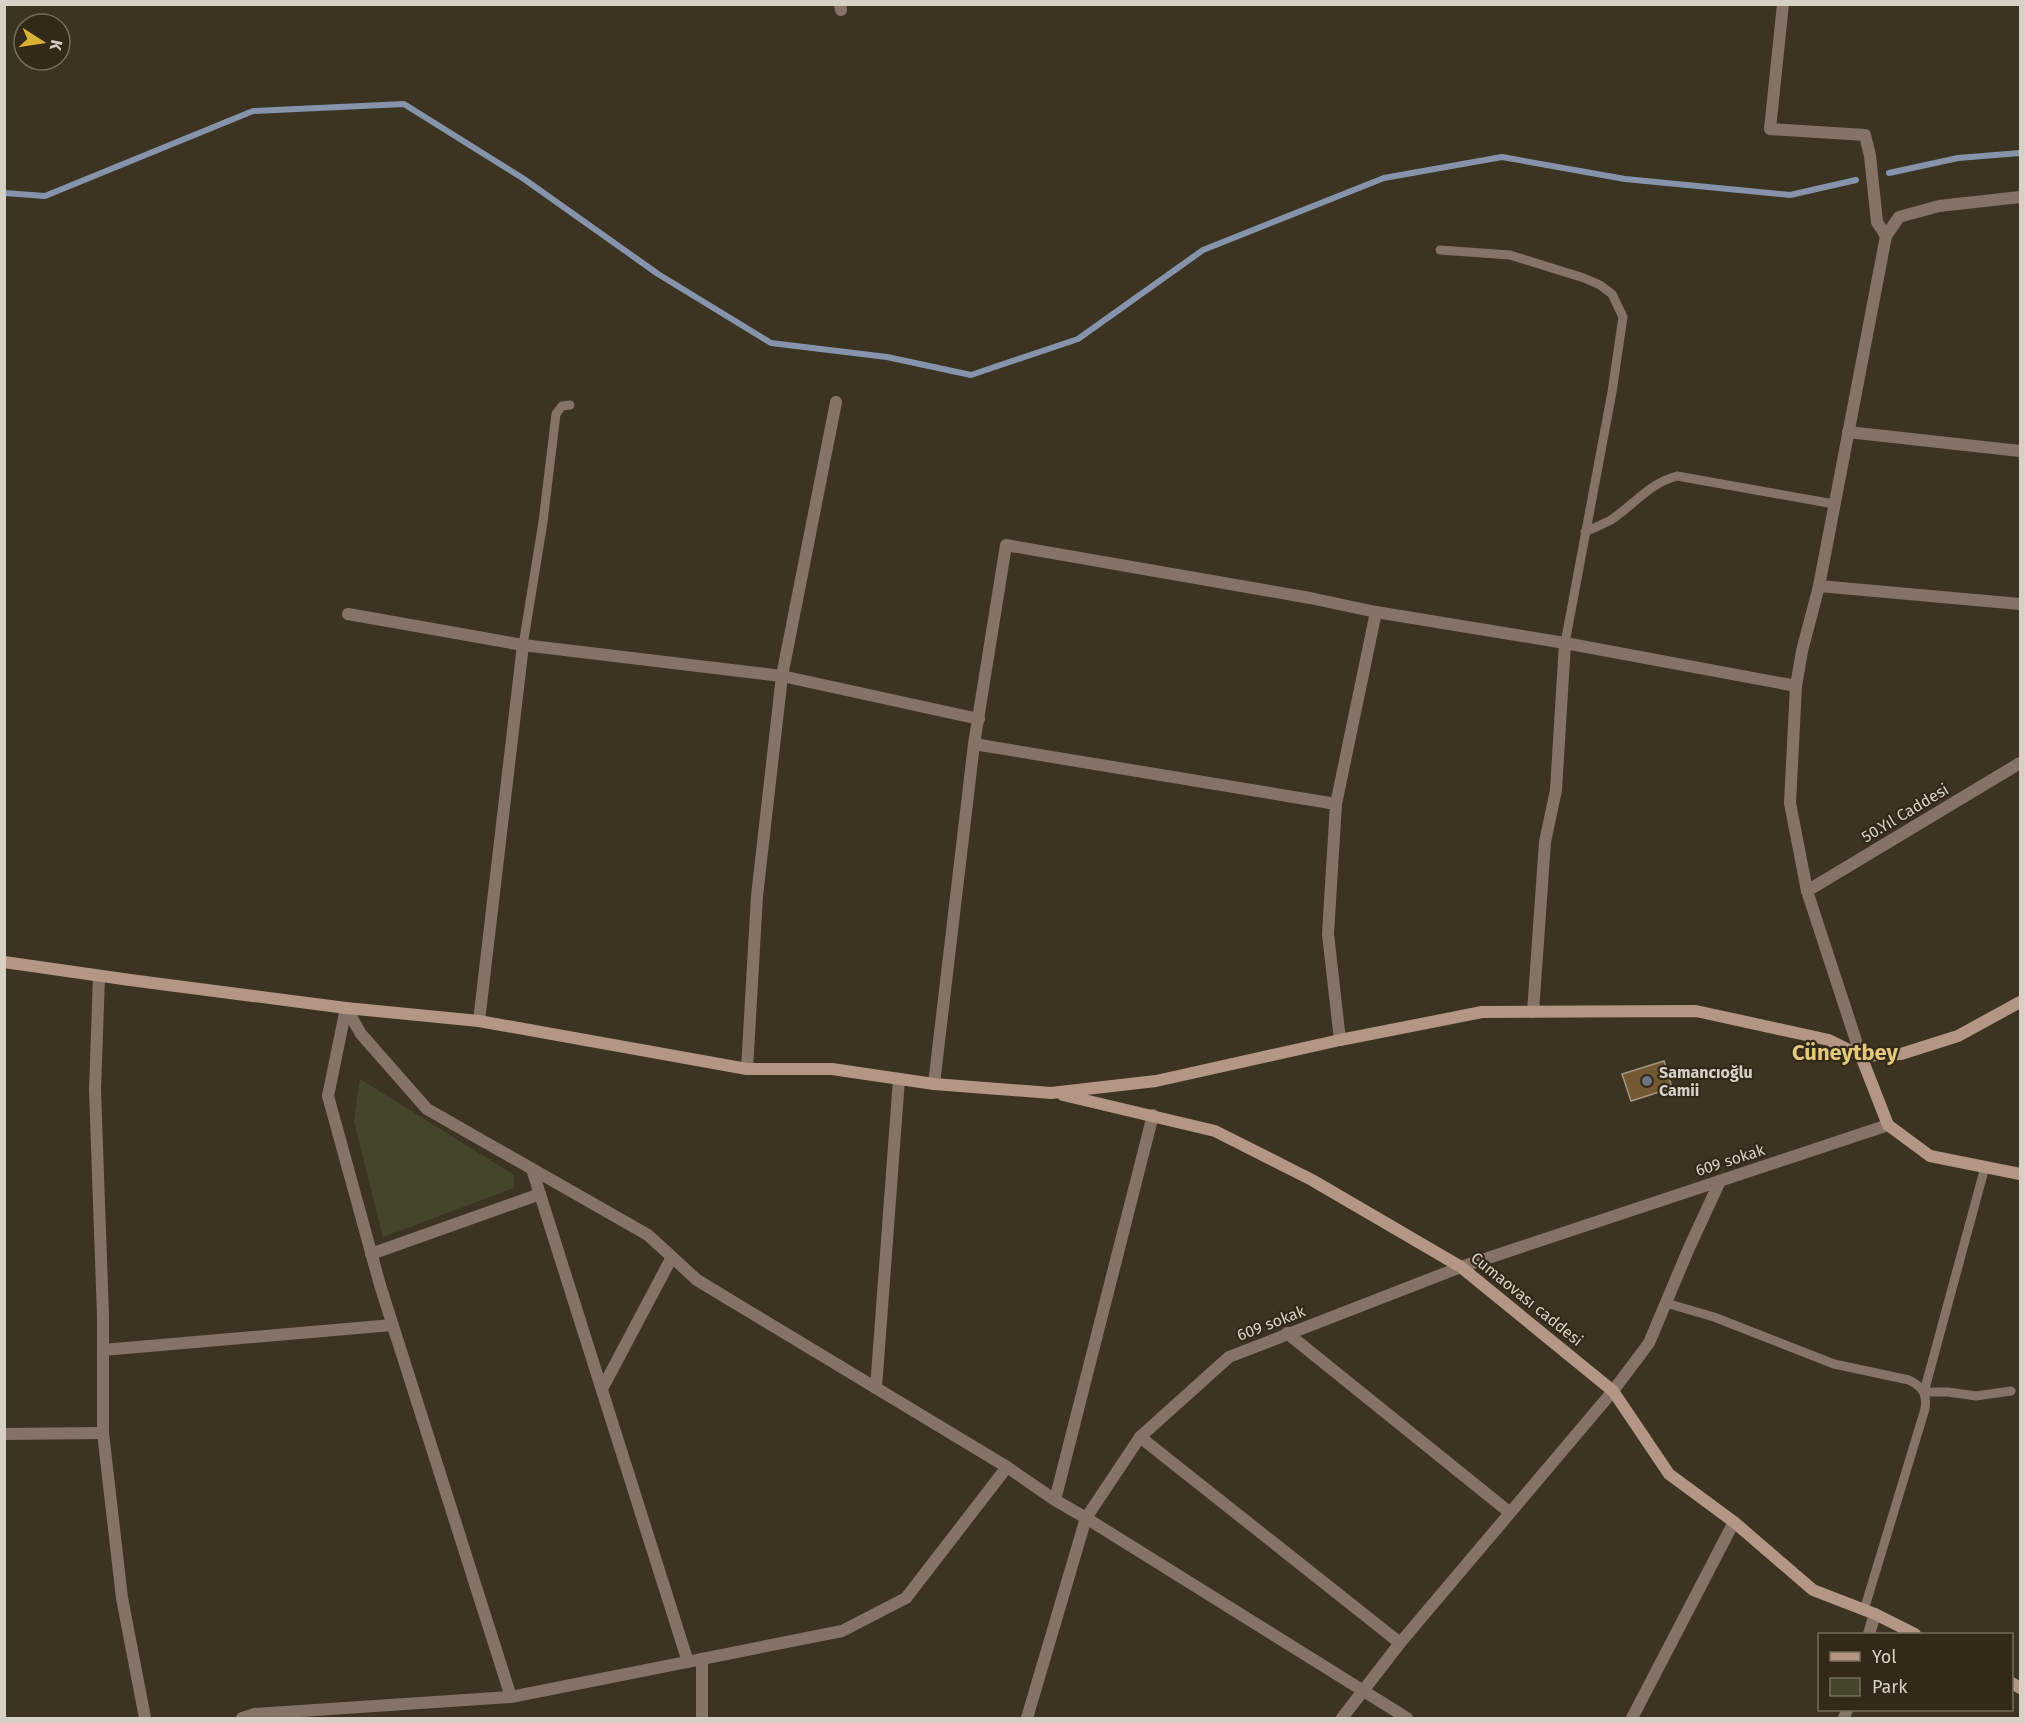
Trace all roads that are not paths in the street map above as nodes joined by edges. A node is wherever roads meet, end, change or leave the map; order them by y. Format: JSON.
{"nodes":[{"id":1,"x":1782,"y":4,"type":"edge"},
{"id":2,"x":2020,"y":197,"type":"edge"},
{"id":3,"x":1886,"y":236,"type":"junction"},
{"id":4,"x":1440,"y":250,"type":"dead end"},
{"id":5,"x":836,"y":402,"type":"dead end"},
{"id":6,"x":570,"y":405,"type":"dead end"},
{"id":7,"x":1848,"y":432,"type":"junction"},
{"id":8,"x":2020,"y":451,"type":"edge"},
{"id":9,"x":1834,"y":504,"type":"junction"},
{"id":10,"x":1586,"y":532,"type":"junction"},
{"id":11,"x":1819,"y":586,"type":"junction"},
{"id":12,"x":2020,"y":604,"type":"edge"},
{"id":13,"x":1376,"y":612,"type":"junction"},
{"id":14,"x":348,"y":614,"type":"dead end"},
{"id":15,"x":1565,"y":642,"type":"junction"},
{"id":16,"x":523,"y":645,"type":"junction"},
{"id":17,"x":782,"y":676,"type":"junction"},
{"id":18,"x":1796,"y":686,"type":"junction"},
{"id":19,"x":979,"y":719,"type":"junction"},
{"id":20,"x":974,"y":744,"type":"junction"},
{"id":21,"x":2020,"y":763,"type":"edge"},
{"id":22,"x":1336,"y":804,"type":"junction"},
{"id":23,"x":1807,"y":891,"type":"junction"},
{"id":24,"x":4,"y":962,"type":"edge"},
{"id":25,"x":99,"y":976,"type":"junction"},
{"id":26,"x":2020,"y":1002,"type":"edge"},
{"id":27,"x":346,"y":1008,"type":"junction"},
{"id":28,"x":1533,"y":1012,"type":"junction"},
{"id":29,"x":480,"y":1021,"type":"junction"},
{"id":30,"x":1340,"y":1040,"type":"junction"},
{"id":31,"x":1861,"y":1056,"type":"junction"},
{"id":32,"x":747,"y":1069,"type":"junction"},
{"id":33,"x":899,"y":1079,"type":"junction"},
{"id":34,"x":934,"y":1084,"type":"junction"},
{"id":35,"x":1051,"y":1093,"type":"junction"},
{"id":36,"x":1153,"y":1115,"type":"junction"},
{"id":37,"x":1888,"y":1125,"type":"junction"},
{"id":38,"x":1985,"y":1167,"type":"junction"},
{"id":39,"x":532,"y":1169,"type":"junction"},
{"id":40,"x":2020,"y":1174,"type":"edge"},
{"id":41,"x":1720,"y":1181,"type":"junction"},
{"id":42,"x":540,"y":1194,"type":"junction"},
{"id":43,"x":371,"y":1254,"type":"junction"},
{"id":44,"x":672,"y":1257,"type":"junction"},
{"id":45,"x":1461,"y":1267,"type":"junction"},
{"id":46,"x":1666,"y":1303,"type":"junction"},
{"id":47,"x":392,"y":1325,"type":"junction"},
{"id":48,"x":1287,"y":1333,"type":"junction"},
{"id":49,"x":103,"y":1350,"type":"junction"},
{"id":50,"x":876,"y":1388,"type":"junction"},
{"id":51,"x":602,"y":1389,"type":"junction"},
{"id":52,"x":1613,"y":1391,"type":"junction"},
{"id":53,"x":2012,"y":1391,"type":"dead end"},
{"id":54,"x":1924,"y":1392,"type":"junction"},
{"id":55,"x":103,"y":1433,"type":"junction"},
{"id":56,"x":4,"y":1434,"type":"edge"},
{"id":57,"x":1140,"y":1437,"type":"junction"},
{"id":58,"x":1007,"y":1467,"type":"junction"},
{"id":59,"x":1055,"y":1500,"type":"junction"},
{"id":60,"x":1509,"y":1512,"type":"junction"},
{"id":61,"x":1086,"y":1518,"type":"junction"},
{"id":62,"x":1734,"y":1522,"type":"junction"},
{"id":63,"x":1870,"y":1612,"type":"junction"},
{"id":64,"x":1869,"y":1633,"type":"edge"},
{"id":65,"x":1911,"y":1633,"type":"edge"},
{"id":66,"x":1400,"y":1643,"type":"junction"},
{"id":67,"x":702,"y":1659,"type":"junction"},
{"id":68,"x":688,"y":1662,"type":"junction"},
{"id":69,"x":1363,"y":1690,"type":"junction"},
{"id":70,"x":511,"y":1697,"type":"junction"},
{"id":71,"x":145,"y":1719,"type":"edge"},
{"id":72,"x":242,"y":1719,"type":"edge"},
{"id":73,"x":702,"y":1719,"type":"edge"},
{"id":74,"x":1028,"y":1719,"type":"edge"},
{"id":75,"x":1342,"y":1719,"type":"edge"},
{"id":76,"x":1407,"y":1719,"type":"edge"},
{"id":77,"x":1632,"y":1719,"type":"edge"}],
"edges":[{"from":1,"to":3,"type":"street"},
{"from":2,"to":3,"type":"street"},
{"from":3,"to":7,"type":"street"},
{"from":4,"to":10,"type":"lane"},
{"from":5,"to":17,"type":"street"},
{"from":6,"to":16,"type":"lane"},
{"from":7,"to":8,"type":"street"},
{"from":7,"to":9,"type":"street"},
{"from":9,"to":10,"type":"lane"},
{"from":9,"to":11,"type":"street"},
{"from":10,"to":15,"type":"lane"},
{"from":11,"to":12,"type":"street"},
{"from":11,"to":18,"type":"street"},
{"from":13,"to":15,"type":"street"},
{"from":13,"to":19,"type":"street"},
{"from":13,"to":22,"type":"street"},
{"from":14,"to":16,"type":"street"},
{"from":15,"to":18,"type":"street"},
{"from":15,"to":28,"type":"street"},
{"from":16,"to":17,"type":"street"},
{"from":16,"to":29,"type":"street"},
{"from":17,"to":19,"type":"street"},
{"from":17,"to":32,"type":"street"},
{"from":18,"to":23,"type":"street"},
{"from":19,"to":20,"type":"street"},
{"from":20,"to":22,"type":"street"},
{"from":20,"to":34,"type":"street"},
{"from":21,"to":23,"type":"street","name":"50.Yıl Caddesi"},
{"from":22,"to":30,"type":"street"},
{"from":23,"to":31,"type":"street"},
{"from":24,"to":25,"type":"main road"},
{"from":25,"to":27,"type":"main road"},
{"from":25,"to":49,"type":"street"},
{"from":26,"to":31,"type":"main road"},
{"from":27,"to":29,"type":"main road"},
{"from":27,"to":39,"type":"street"},
{"from":27,"to":43,"type":"street"},
{"from":28,"to":30,"type":"main road"},
{"from":28,"to":31,"type":"main road"},
{"from":29,"to":32,"type":"main road"},
{"from":30,"to":35,"type":"main road"},
{"from":31,"to":37,"type":"main road"},
{"from":32,"to":33,"type":"main road"},
{"from":33,"to":34,"type":"main road"},
{"from":33,"to":50,"type":"street"},
{"from":34,"to":35,"type":"main road"},
{"from":35,"to":36,"type":"main road","name":"Cumaovası caddesi"},
{"from":36,"to":45,"type":"main road","name":"Cumaovası caddesi"},
{"from":36,"to":59,"type":"street"},
{"from":37,"to":38,"type":"main road"},
{"from":37,"to":41,"type":"street","name":"609 sokak"},
{"from":38,"to":40,"type":"main road"},
{"from":38,"to":54,"type":"lane"},
{"from":39,"to":42,"type":"street"},
{"from":39,"to":44,"type":"street"},
{"from":41,"to":45,"type":"street","name":"609 sokak"},
{"from":41,"to":46,"type":"street"},
{"from":42,"to":43,"type":"street"},
{"from":42,"to":51,"type":"street"},
{"from":43,"to":47,"type":"street"},
{"from":44,"to":50,"type":"street"},
{"from":44,"to":51,"type":"street"},
{"from":45,"to":48,"type":"street","name":"609 sokak"},
{"from":45,"to":52,"type":"main road","name":"Cumaovası caddesi"},
{"from":46,"to":52,"type":"street"},
{"from":46,"to":54,"type":"lane"},
{"from":47,"to":49,"type":"street"},
{"from":47,"to":70,"type":"street"},
{"from":48,"to":57,"type":"street","name":"609 sokak"},
{"from":48,"to":60,"type":"street"},
{"from":49,"to":55,"type":"street"},
{"from":50,"to":58,"type":"street"},
{"from":51,"to":68,"type":"street"},
{"from":52,"to":60,"type":"street"},
{"from":52,"to":62,"type":"main road","name":"Cumaovası caddesi"},
{"from":53,"to":54,"type":"lane"},
{"from":54,"to":63,"type":"lane"},
{"from":55,"to":56,"type":"street"},
{"from":55,"to":71,"type":"street"},
{"from":57,"to":61,"type":"street","name":"609 sokak"},
{"from":57,"to":66,"type":"street"},
{"from":58,"to":59,"type":"street"},
{"from":58,"to":67,"type":"street"},
{"from":59,"to":61,"type":"street"},
{"from":60,"to":66,"type":"street"},
{"from":61,"to":69,"type":"street"},
{"from":61,"to":74,"type":"street","name":"609 sokak"},
{"from":62,"to":63,"type":"main road","name":"Cumaovası caddesi"},
{"from":62,"to":77,"type":"street"},
{"from":63,"to":64,"type":"street"},
{"from":63,"to":65,"type":"main road","name":"Cumaovası caddesi"},
{"from":66,"to":69,"type":"street"},
{"from":67,"to":68,"type":"street"},
{"from":67,"to":73,"type":"street"},
{"from":68,"to":70,"type":"street"},
{"from":69,"to":75,"type":"street"},
{"from":69,"to":76,"type":"street"},
{"from":70,"to":72,"type":"street"}]}
